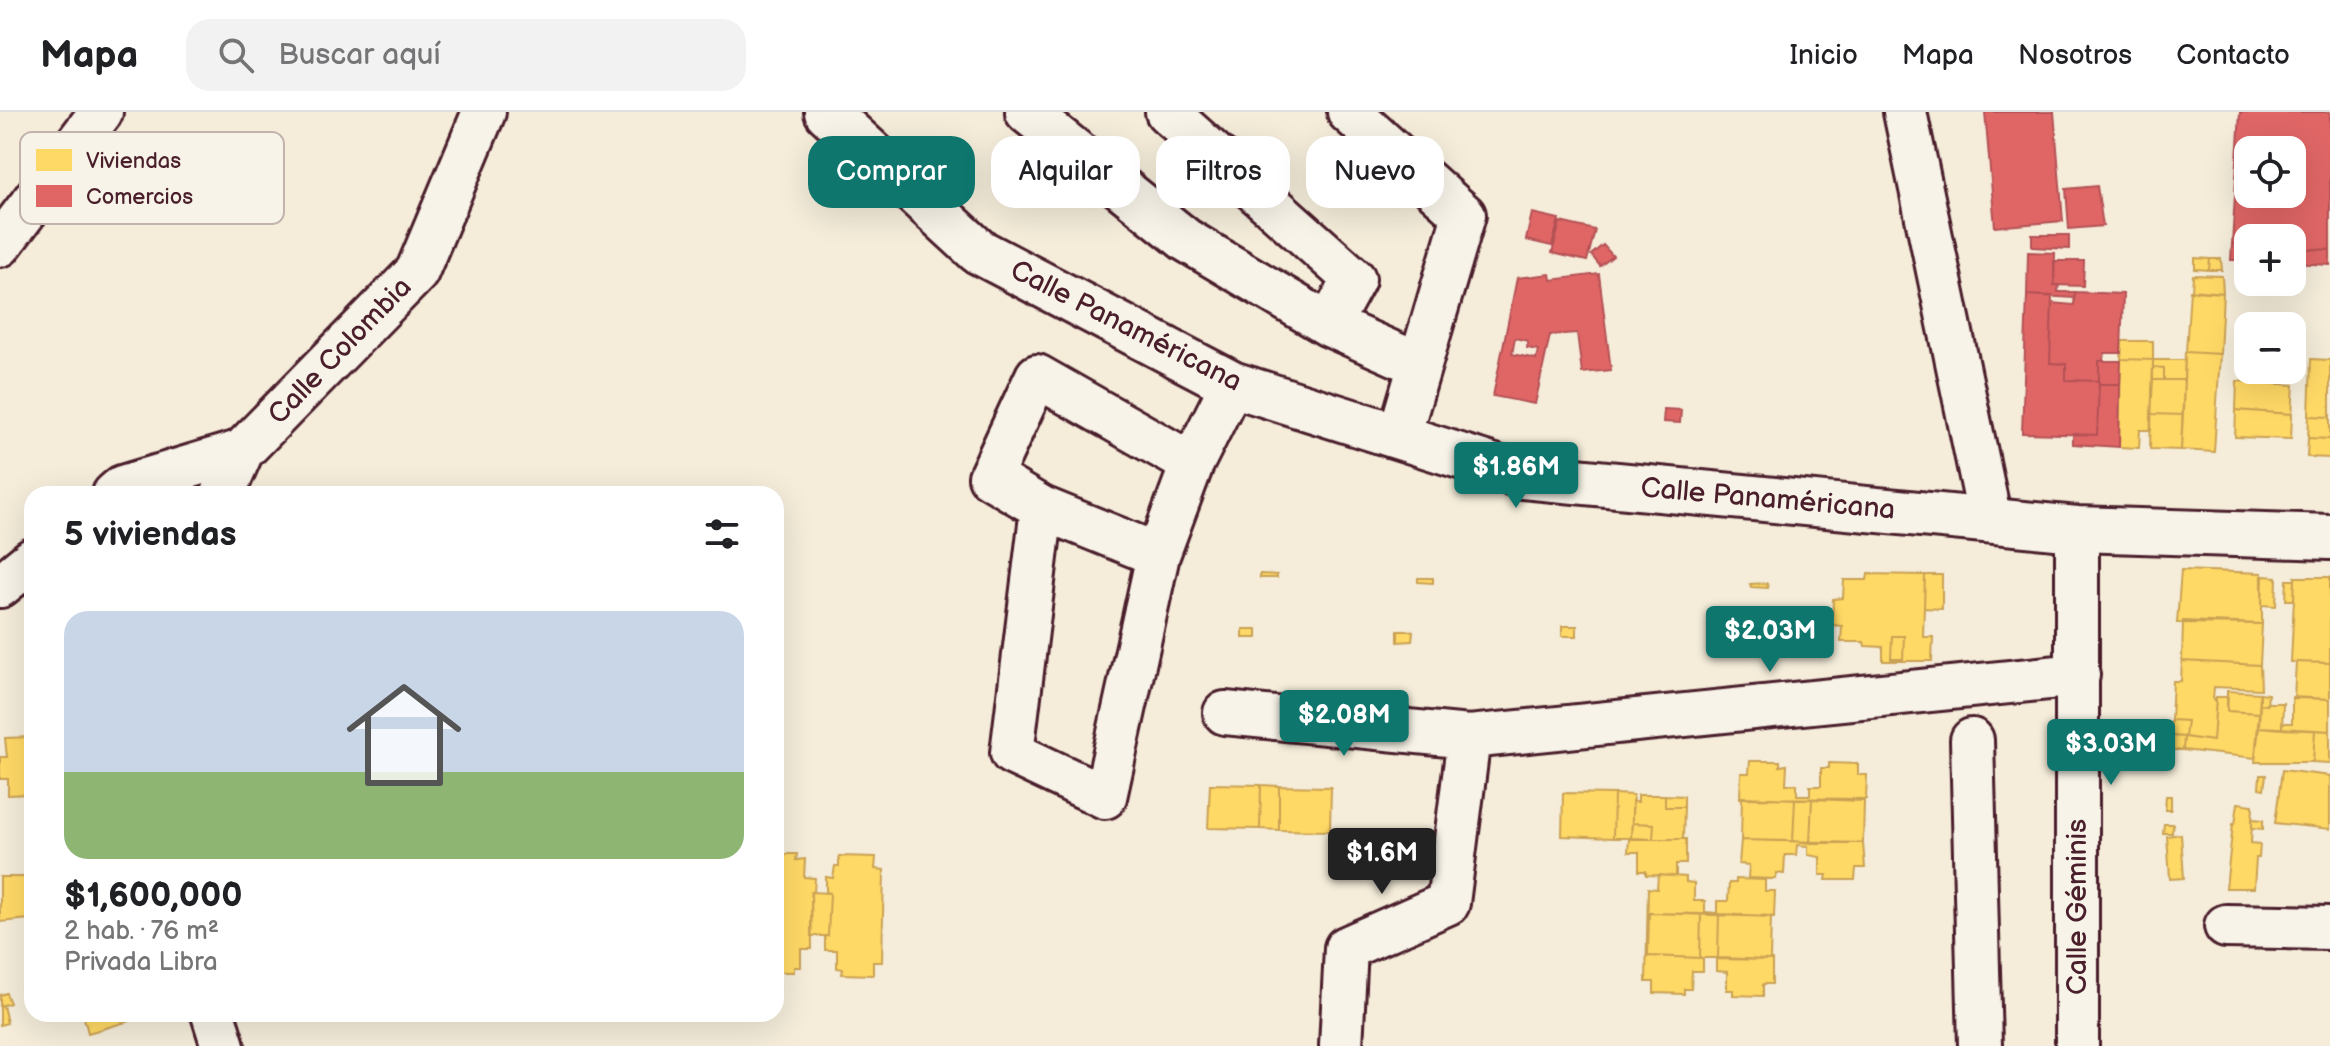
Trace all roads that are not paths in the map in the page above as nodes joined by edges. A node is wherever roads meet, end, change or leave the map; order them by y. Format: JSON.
{"nodes":[{"id":1,"x":101,"y":112,"type":"edge"},
{"id":2,"x":484,"y":112,"type":"edge"},
{"id":3,"x":827,"y":112,"type":"edge"},
{"id":4,"x":1027,"y":112,"type":"edge"},
{"id":5,"x":1167,"y":112,"type":"edge"},
{"id":6,"x":1349,"y":112,"type":"edge"},
{"id":7,"x":1905,"y":112,"type":"edge"},
{"id":8,"x":86,"y":132,"type":"edge"},
{"id":9,"x":20,"y":219,"type":"edge"},
{"id":10,"x":0,"y":245,"type":"edge"},
{"id":11,"x":1329,"y":325,"type":"junction"},
{"id":12,"x":1420,"y":365,"type":"junction"},
{"id":13,"x":1232,"y":384,"type":"junction"},
{"id":14,"x":1399,"y":436,"type":"junction"},
{"id":15,"x":242,"y":451,"type":"junction"},
{"id":16,"x":1192,"y":464,"type":"junction"},
{"id":17,"x":125,"y":486,"type":"edge"},
{"id":18,"x":227,"y":486,"type":"edge"},
{"id":19,"x":1042,"y":508,"type":"junction"},
{"id":20,"x":1990,"y":520,"type":"junction"},
{"id":21,"x":2077,"y":529,"type":"junction"},
{"id":22,"x":2330,"y":537,"type":"edge"},
{"id":23,"x":1158,"y":555,"type":"junction"},
{"id":24,"x":24,"y":566,"type":"edge"},
{"id":25,"x":0,"y":586,"type":"edge"},
{"id":26,"x":2078,"y":675,"type":"junction"},
{"id":27,"x":1225,"y":713,"type":"dead end"},
{"id":28,"x":1469,"y":737,"type":"junction"},
{"id":29,"x":1972,"y":740,"type":"dead end"},
{"id":30,"x":2226,"y":926,"type":"dead end"},
{"id":31,"x":2330,"y":928,"type":"edge"},
{"id":32,"x":216,"y":1022,"type":"edge"},
{"id":33,"x":223,"y":1046,"type":"edge"},
{"id":34,"x":1341,"y":1046,"type":"edge"},
{"id":35,"x":1980,"y":1046,"type":"edge"},
{"id":36,"x":2077,"y":1046,"type":"edge"}],
"edges":[{"from":1,"to":8,"type":"street"},
{"from":2,"to":15,"type":"street","name":"Calle Colombia"},
{"from":3,"to":13,"type":"main road","name":"Calle Panaméricana"},
{"from":4,"to":11,"type":"street"},
{"from":5,"to":11,"type":"street"},
{"from":6,"to":12,"type":"street"},
{"from":7,"to":20,"type":"street"},
{"from":9,"to":10,"type":"street"},
{"from":11,"to":12,"type":"street"},
{"from":12,"to":14,"type":"street"},
{"from":13,"to":14,"type":"main road","name":"Calle Panaméricana"},
{"from":13,"to":16,"type":"street"},
{"from":14,"to":20,"type":"main road","name":"Calle Panaméricana"},
{"from":15,"to":17,"type":"street"},
{"from":15,"to":18,"type":"street","name":"Calle Colombia"},
{"from":16,"to":19,"type":"street"},
{"from":16,"to":23,"type":"street"},
{"from":19,"to":23,"type":"street"},
{"from":19,"to":23,"type":"street"},
{"from":20,"to":21,"type":"main road","name":"Calle Panaméricana"},
{"from":21,"to":22,"type":"main road","name":"Calle Panaméricana"},
{"from":21,"to":26,"type":"street","name":"Calle Géminis"},
{"from":24,"to":25,"type":"street"},
{"from":26,"to":28,"type":"street"},
{"from":26,"to":36,"type":"street","name":"Calle Géminis"},
{"from":27,"to":28,"type":"street"},
{"from":28,"to":34,"type":"street"},
{"from":29,"to":35,"type":"street"},
{"from":30,"to":31,"type":"street"},
{"from":32,"to":33,"type":"street"}]}
